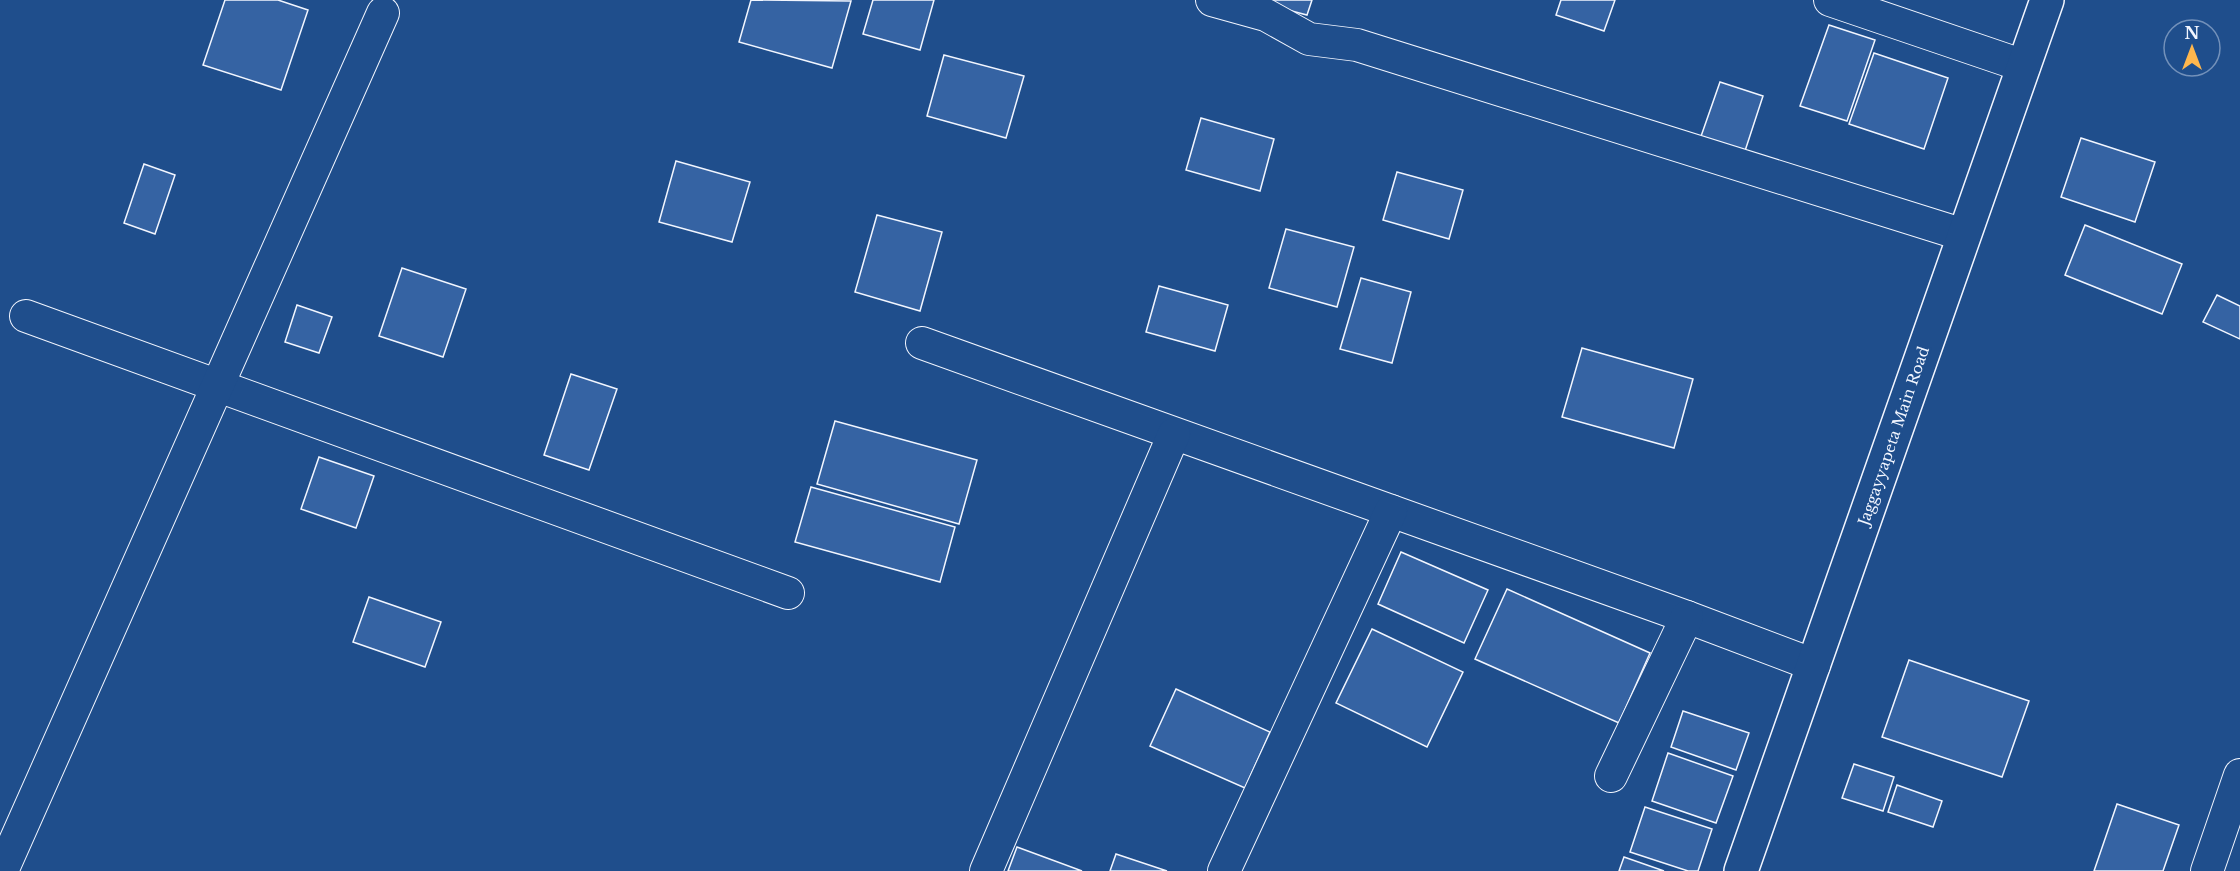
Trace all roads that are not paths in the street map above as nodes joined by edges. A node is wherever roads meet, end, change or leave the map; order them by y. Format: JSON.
{"nodes":[{"id":1,"x":1212,"y":0,"type":"edge"},
{"id":2,"x":1830,"y":0,"type":"edge"},
{"id":3,"x":2047,"y":0,"type":"edge"},
{"id":4,"x":383,"y":13,"type":"dead end"},
{"id":5,"x":2024,"y":66,"type":"junction"},
{"id":6,"x":1964,"y":235,"type":"junction"},
{"id":7,"x":26,"y":316,"type":"dead end"},
{"id":8,"x":922,"y":343,"type":"dead end"},
{"id":9,"x":218,"y":386,"type":"junction"},
{"id":10,"x":1174,"y":434,"type":"junction"},
{"id":11,"x":1391,"y":511,"type":"junction"},
{"id":12,"x":789,"y":593,"type":"dead end"},
{"id":13,"x":1686,"y":617,"type":"junction"},
{"id":14,"x":1814,"y":665,"type":"junction"},
{"id":15,"x":2240,"y":775,"type":"edge"},
{"id":16,"x":1611,"y":776,"type":"dead end"},
{"id":17,"x":2,"y":871,"type":"edge"},
{"id":18,"x":986,"y":871,"type":"edge"},
{"id":19,"x":1224,"y":871,"type":"edge"},
{"id":20,"x":1742,"y":871,"type":"edge"},
{"id":21,"x":2207,"y":871,"type":"edge"}],
"edges":[{"from":1,"to":6,"type":"street"},
{"from":2,"to":5,"type":"street"},
{"from":3,"to":5,"type":"main road","name":"Jaggayyapeta Main Road"},
{"from":4,"to":9,"type":"street"},
{"from":5,"to":6,"type":"main road","name":"Jaggayyapeta Main Road"},
{"from":6,"to":14,"type":"main road","name":"Jaggayyapeta Main Road"},
{"from":7,"to":9,"type":"street"},
{"from":8,"to":10,"type":"street"},
{"from":9,"to":12,"type":"street"},
{"from":9,"to":17,"type":"street"},
{"from":10,"to":11,"type":"street"},
{"from":10,"to":18,"type":"street"},
{"from":11,"to":13,"type":"street"},
{"from":11,"to":19,"type":"street"},
{"from":13,"to":14,"type":"street"},
{"from":13,"to":16,"type":"street"},
{"from":14,"to":20,"type":"main road","name":"Jaggayyapeta Main Road"},
{"from":15,"to":21,"type":"street"}]}
